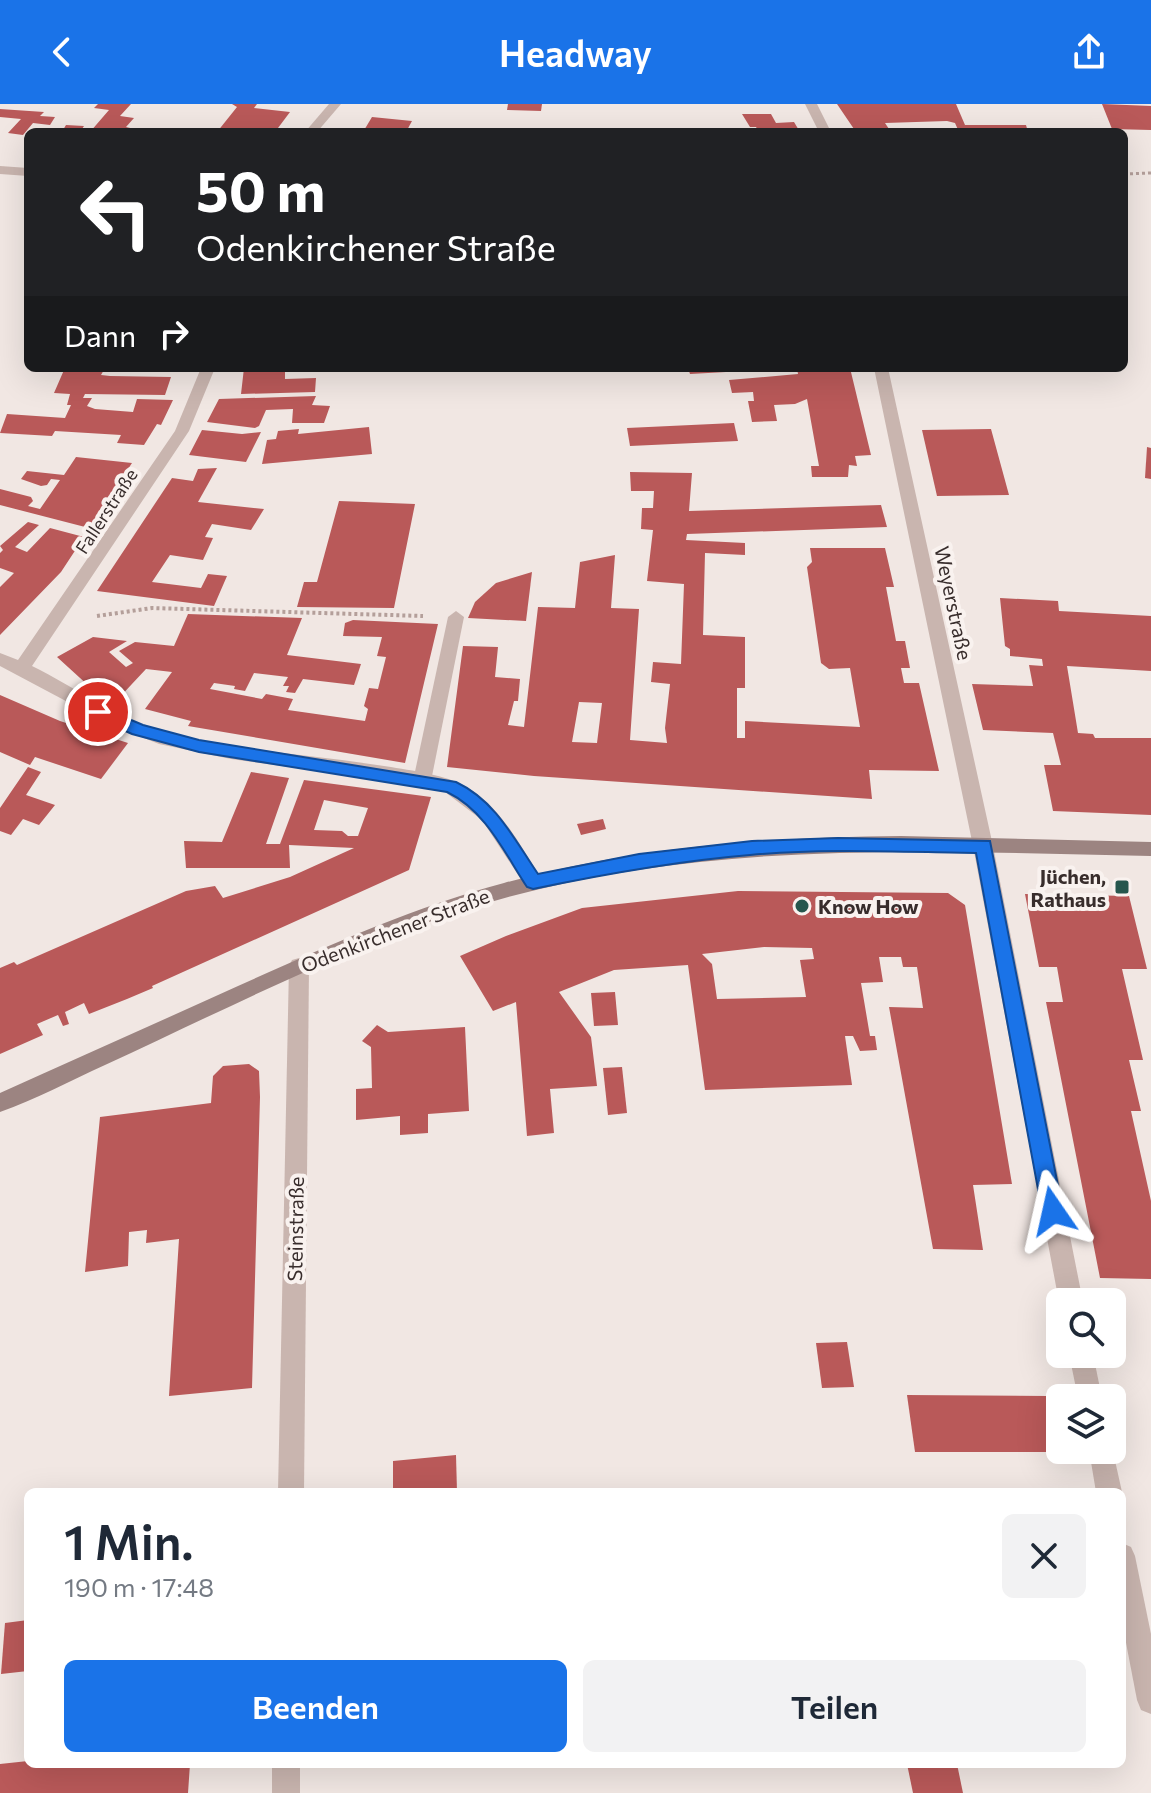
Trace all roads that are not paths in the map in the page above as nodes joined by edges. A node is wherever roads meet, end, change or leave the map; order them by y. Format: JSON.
{"nodes":[{"id":1,"x":335,"y":104,"type":"edge"},
{"id":2,"x":811,"y":104,"type":"edge"},
{"id":3,"x":314,"y":128,"type":"edge"},
{"id":4,"x":823,"y":128,"type":"edge"},
{"id":5,"x":0,"y":170,"type":"edge"},
{"id":6,"x":24,"y":172,"type":"edge"},
{"id":7,"x":206,"y":372,"type":"edge"},
{"id":8,"x":882,"y":372,"type":"edge"},
{"id":9,"x":456,"y":617,"type":"road end"},
{"id":10,"x":0,"y":659,"type":"edge"},
{"id":11,"x":22,"y":667,"type":"junction"},
{"id":12,"x":422,"y":781,"type":"junction"},
{"id":13,"x":983,"y":846,"type":"junction"},
{"id":14,"x":1151,"y":849,"type":"edge"},
{"id":15,"x":533,"y":882,"type":"junction"},
{"id":16,"x":299,"y":966,"type":"junction"},
{"id":17,"x":0,"y":1103,"type":"edge"},
{"id":18,"x":1068,"y":1288,"type":"edge"},
{"id":19,"x":1104,"y":1464,"type":"edge"},
{"id":20,"x":291,"y":1488,"type":"edge"},
{"id":21,"x":1108,"y":1488,"type":"edge"},
{"id":22,"x":1126,"y":1576,"type":"edge"},
{"id":23,"x":1151,"y":1700,"type":"edge"},
{"id":24,"x":286,"y":1768,"type":"edge"},
{"id":25,"x":286,"y":1793,"type":"edge"}],
"edges":[{"from":1,"to":3,"type":"street"},
{"from":2,"to":4,"type":"street"},
{"from":5,"to":6,"type":"street"},
{"from":7,"to":11,"type":"street","name":"Fallerstraße"},
{"from":8,"to":13,"type":"street","name":"Weyerstraße"},
{"from":9,"to":12,"type":"street"},
{"from":10,"to":11,"type":"street"},
{"from":11,"to":12,"type":"street"},
{"from":12,"to":15,"type":"street"},
{"from":13,"to":14,"type":"main road","name":"Odenkirchener Straße"},
{"from":13,"to":15,"type":"main road","name":"Odenkirchener Straße"},
{"from":13,"to":18,"type":"street","name":"Weyerstraße"},
{"from":15,"to":16,"type":"main road","name":"Odenkirchener Straße"},
{"from":16,"to":17,"type":"main road","name":"Odenkirchener Straße"},
{"from":16,"to":20,"type":"street","name":"Steinstraße"},
{"from":19,"to":21,"type":"street"},
{"from":22,"to":23,"type":"street"},
{"from":24,"to":25,"type":"street"}]}
